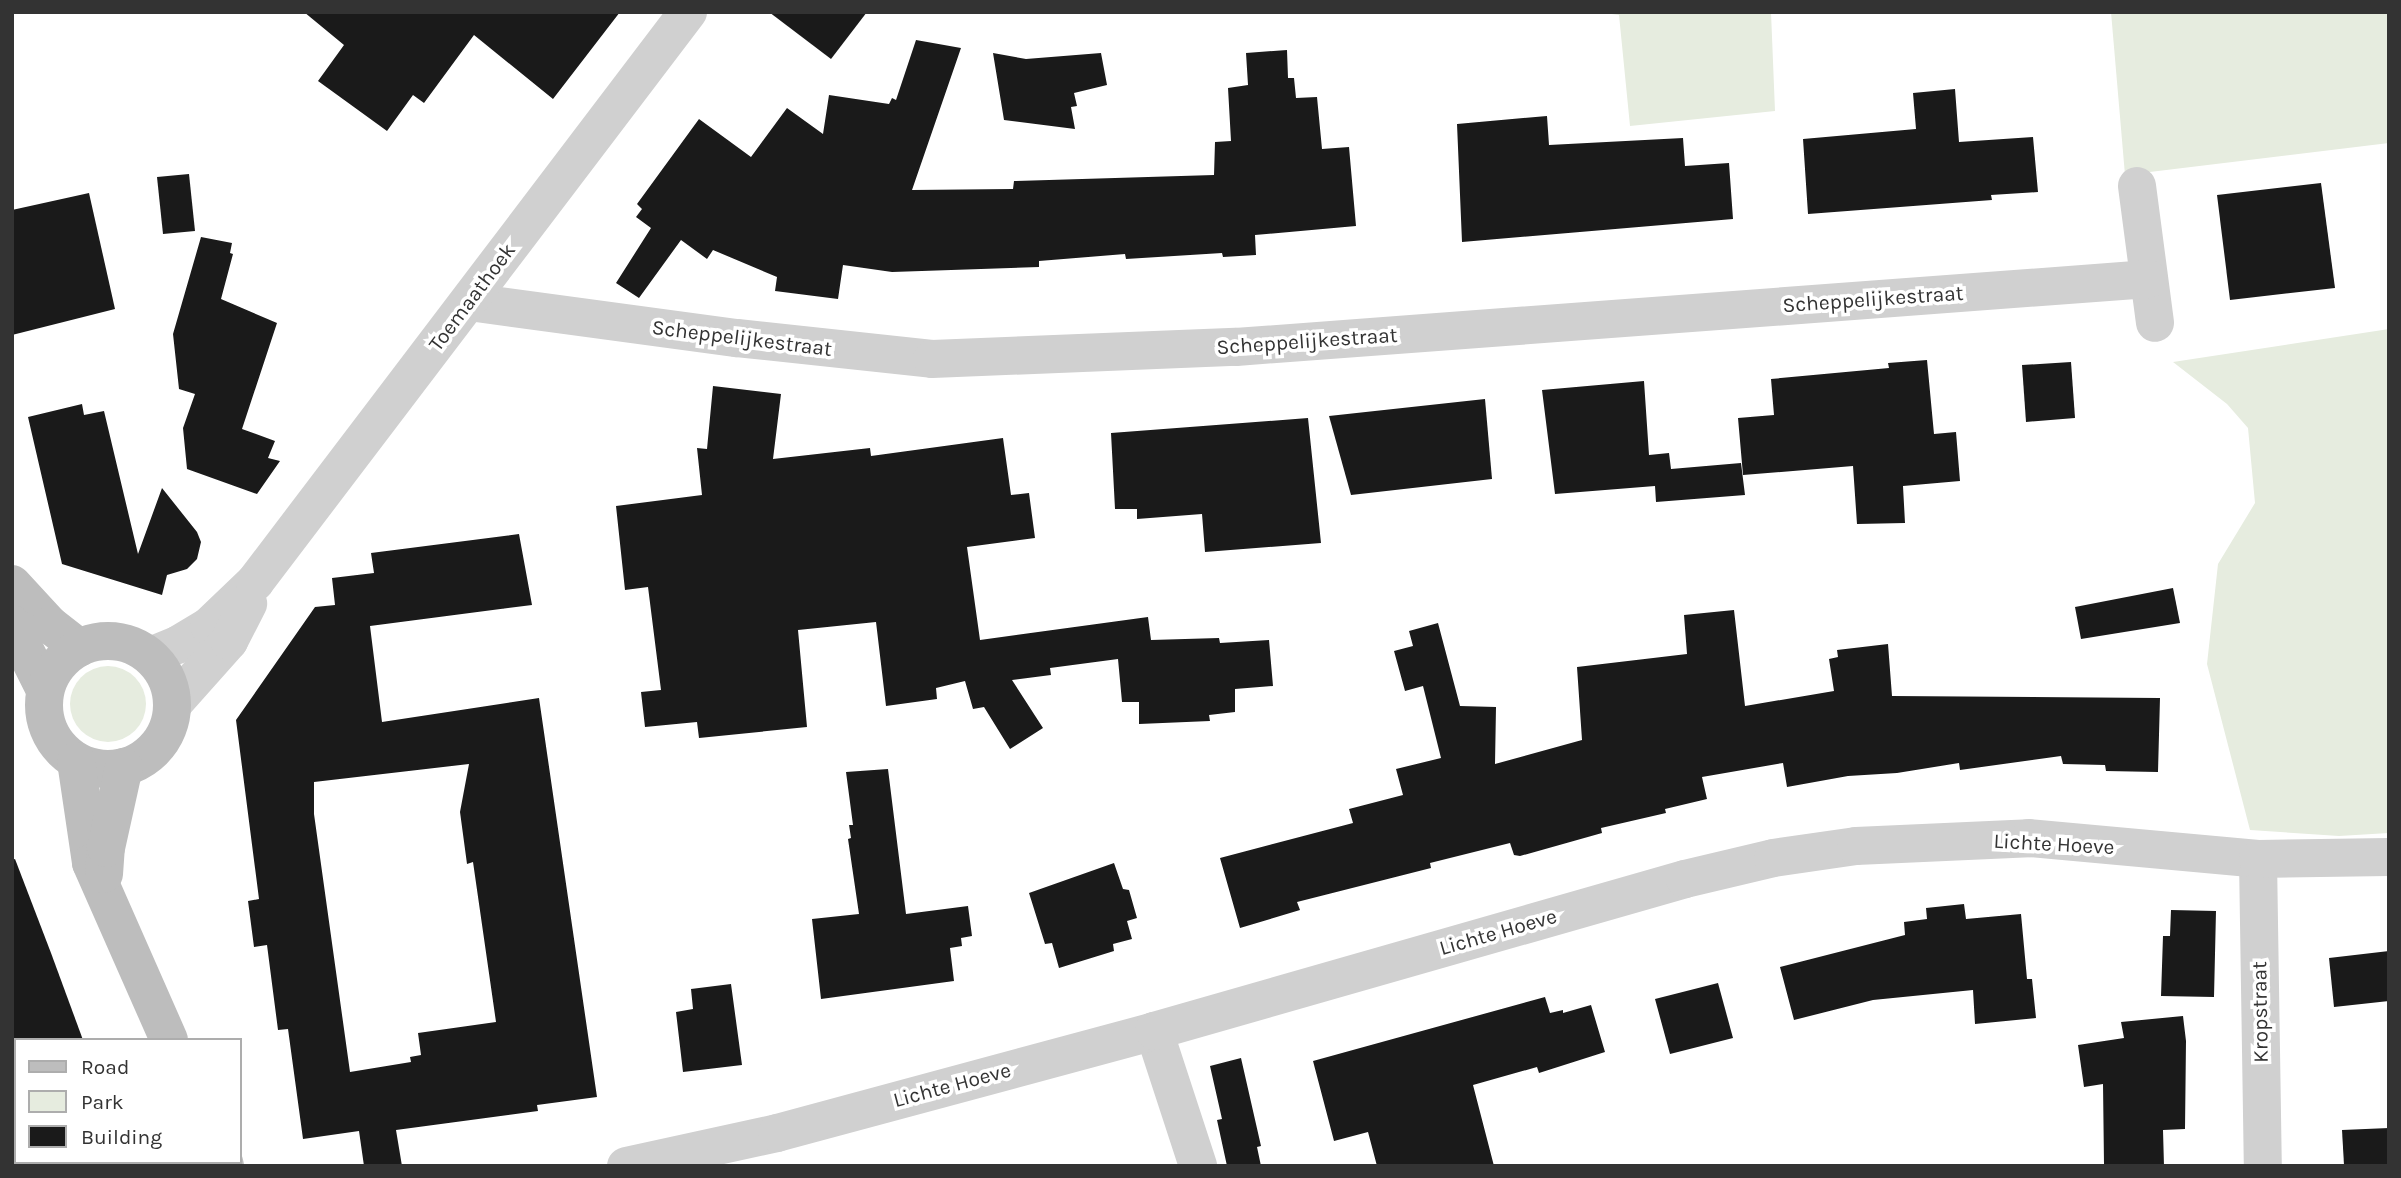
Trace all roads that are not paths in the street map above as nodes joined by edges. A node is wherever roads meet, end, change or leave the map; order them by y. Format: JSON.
{"nodes":[{"id":1,"x":688,"y":12,"type":"edge"},
{"id":2,"x":2137,"y":187,"type":"dead end"},
{"id":3,"x":2148,"y":279,"type":"junction"},
{"id":4,"x":469,"y":302,"type":"junction"},
{"id":5,"x":2155,"y":323,"type":"dead end"},
{"id":6,"x":256,"y":582,"type":"junction"},
{"id":7,"x":12,"y":584,"type":"edge"},
{"id":8,"x":12,"y":624,"type":"edge"},
{"id":9,"x":79,"y":648,"type":"junction"},
{"id":10,"x":150,"y":656,"type":"junction"},
{"id":11,"x":45,"y":690,"type":"junction"},
{"id":12,"x":173,"y":705,"type":"junction"},
{"id":13,"x":76,"y":761,"type":"junction"},
{"id":14,"x":124,"y":767,"type":"junction"},
{"id":15,"x":2389,"y":857,"type":"edge"},
{"id":16,"x":2258,"y":859,"type":"junction"},
{"id":17,"x":104,"y":887,"type":"junction"},
{"id":18,"x":1154,"y":1031,"type":"junction"},
{"id":19,"x":168,"y":1038,"type":"edge"},
{"id":20,"x":626,"y":1166,"type":"edge"},
{"id":21,"x":1198,"y":1166,"type":"edge"},
{"id":22,"x":2263,"y":1166,"type":"edge"}],
"edges":[{"from":1,"to":4,"type":"street","name":"Toemaathoek"},
{"from":2,"to":3,"type":"street"},
{"from":3,"to":4,"type":"street","name":"Scheppelijkestraat"},
{"from":3,"to":5,"type":"street"},
{"from":4,"to":6,"type":"street","name":"Toemaathoek"},
{"from":6,"to":10,"type":"street","name":"Toemaathoek"},
{"from":6,"to":12,"type":"street","name":"Toemaathoek"},
{"from":7,"to":9,"type":"main road"},
{"from":8,"to":11,"type":"main road"},
{"from":9,"to":10,"type":"main road"},
{"from":9,"to":11,"type":"main road"},
{"from":10,"to":12,"type":"main road"},
{"from":11,"to":13,"type":"main road"},
{"from":12,"to":14,"type":"main road"},
{"from":13,"to":14,"type":"main road"},
{"from":13,"to":17,"type":"main road"},
{"from":14,"to":17,"type":"main road"},
{"from":15,"to":16,"type":"street","name":"Lichte Hoeve"},
{"from":16,"to":18,"type":"street","name":"Lichte Hoeve"},
{"from":16,"to":22,"type":"street","name":"Kropstraat"},
{"from":17,"to":19,"type":"main road"},
{"from":18,"to":20,"type":"street","name":"Lichte Hoeve"},
{"from":18,"to":21,"type":"street"}]}
